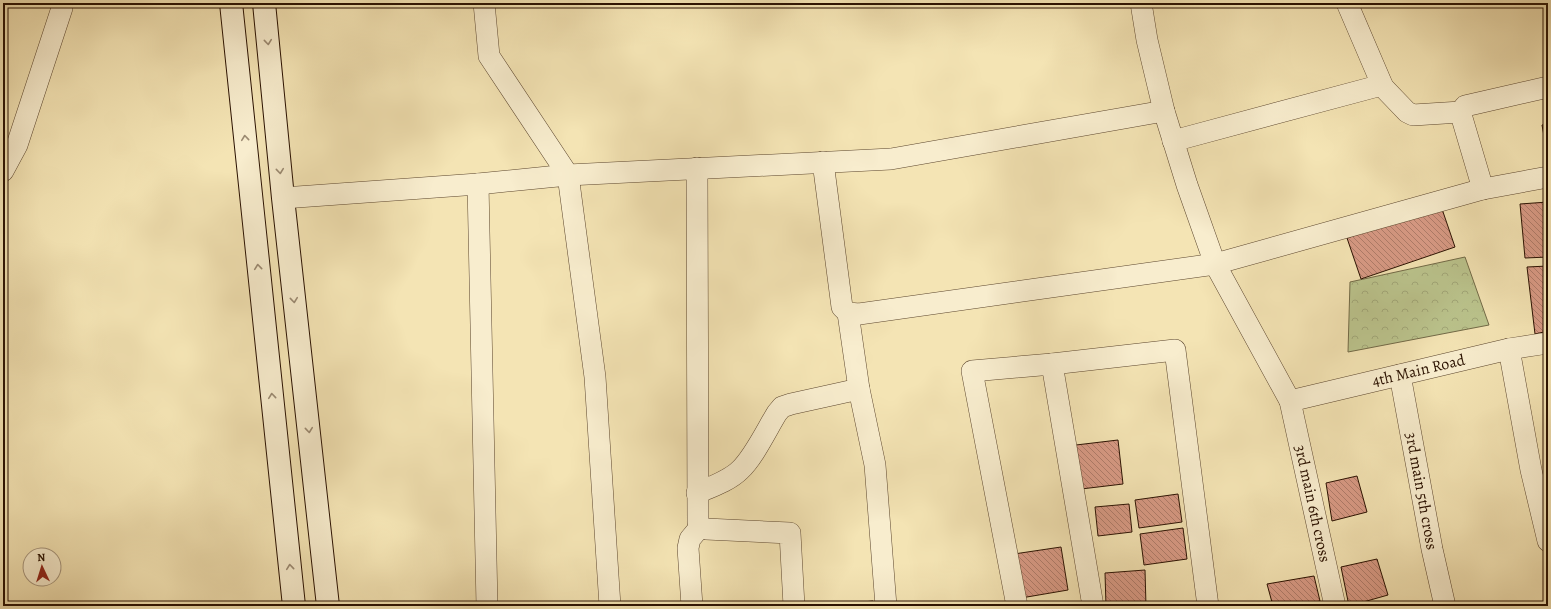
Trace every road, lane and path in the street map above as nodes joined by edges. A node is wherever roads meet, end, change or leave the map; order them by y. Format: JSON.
{"nodes":[{"id":1,"x":231,"y":3,"type":"edge"},
{"id":2,"x":264,"y":3,"type":"edge"},
{"id":3,"x":484,"y":3,"type":"edge"},
{"id":4,"x":1141,"y":3,"type":"edge"},
{"id":5,"x":1347,"y":3,"type":"edge"},
{"id":6,"x":62,"y":8,"type":"dead end"},
{"id":7,"x":1383,"y":87,"type":"junction"},
{"id":8,"x":1548,"y":87,"type":"edge"},
{"id":9,"x":1164,"y":111,"type":"junction"},
{"id":10,"x":1461,"y":112,"type":"junction"},
{"id":11,"x":1173,"y":141,"type":"junction"},
{"id":12,"x":823,"y":162,"type":"junction"},
{"id":13,"x":697,"y":168,"type":"junction"},
{"id":14,"x":3,"y":171,"type":"edge"},
{"id":15,"x":568,"y":175,"type":"junction"},
{"id":16,"x":1548,"y":177,"type":"edge"},
{"id":17,"x":478,"y":184,"type":"junction"},
{"id":18,"x":1484,"y":189,"type":"junction"},
{"id":19,"x":283,"y":198,"type":"junction"},
{"id":20,"x":1215,"y":264,"type":"junction"},
{"id":21,"x":848,"y":313,"type":"junction"},
{"id":22,"x":1548,"y":343,"type":"edge"},
{"id":23,"x":1509,"y":349,"type":"junction"},
{"id":24,"x":1052,"y":364,"type":"junction"},
{"id":25,"x":1400,"y":375,"type":"junction"},
{"id":26,"x":859,"y":389,"type":"junction"},
{"id":27,"x":1290,"y":401,"type":"junction"},
{"id":28,"x":1540,"y":468,"type":"edge"},
{"id":29,"x":697,"y":493,"type":"junction"},
{"id":30,"x":700,"y":528,"type":"junction"},
{"id":31,"x":1548,"y":541,"type":"edge"},
{"id":32,"x":294,"y":606,"type":"edge"},
{"id":33,"x":328,"y":606,"type":"edge"},
{"id":34,"x":487,"y":606,"type":"edge"},
{"id":35,"x":610,"y":606,"type":"edge"},
{"id":36,"x":692,"y":606,"type":"edge"},
{"id":37,"x":794,"y":606,"type":"edge"},
{"id":38,"x":886,"y":606,"type":"edge"},
{"id":39,"x":1017,"y":606,"type":"edge"},
{"id":40,"x":1093,"y":606,"type":"edge"},
{"id":41,"x":1208,"y":606,"type":"edge"},
{"id":42,"x":1335,"y":606,"type":"edge"},
{"id":43,"x":1445,"y":606,"type":"edge"}],
"edges":[{"from":32,"to":1,"type":"main road","one_way":true},
{"from":2,"to":19,"type":"main road","one_way":true},
{"from":3,"to":15,"type":"street"},
{"from":4,"to":9,"type":"street","name":"3rd main 6th cross"},
{"from":5,"to":7,"type":"street"},
{"from":6,"to":14,"type":"street"},
{"from":7,"to":10,"type":"street"},
{"from":7,"to":11,"type":"street"},
{"from":8,"to":10,"type":"street"},
{"from":9,"to":11,"type":"street","name":"3rd main 6th cross"},
{"from":9,"to":12,"type":"street"},
{"from":10,"to":18,"type":"street"},
{"from":11,"to":20,"type":"street","name":"3rd main 6th cross"},
{"from":12,"to":13,"type":"street"},
{"from":12,"to":21,"type":"street"},
{"from":13,"to":15,"type":"street"},
{"from":13,"to":29,"type":"street"},
{"from":15,"to":17,"type":"street"},
{"from":15,"to":35,"type":"street"},
{"from":16,"to":18,"type":"street"},
{"from":17,"to":19,"type":"street"},
{"from":17,"to":34,"type":"street"},
{"from":18,"to":20,"type":"street"},
{"from":19,"to":33,"type":"main road","one_way":true},
{"from":20,"to":21,"type":"street"},
{"from":20,"to":27,"type":"street","name":"3rd main 6th cross"},
{"from":21,"to":26,"type":"street"},
{"from":22,"to":23,"type":"street","name":"4th Main Road"},
{"from":23,"to":25,"type":"street","name":"4th Main Road"},
{"from":23,"to":28,"type":"street"},
{"from":24,"to":39,"type":"street"},
{"from":24,"to":40,"type":"street"},
{"from":24,"to":41,"type":"street"},
{"from":25,"to":27,"type":"street","name":"4th Main Road"},
{"from":25,"to":43,"type":"street","name":"3rd main 5th cross"},
{"from":26,"to":29,"type":"street"},
{"from":26,"to":38,"type":"street"},
{"from":27,"to":42,"type":"street","name":"3rd main 6th cross"},
{"from":28,"to":31,"type":"street"},
{"from":29,"to":30,"type":"street"},
{"from":30,"to":36,"type":"street"},
{"from":30,"to":37,"type":"street"}]}
